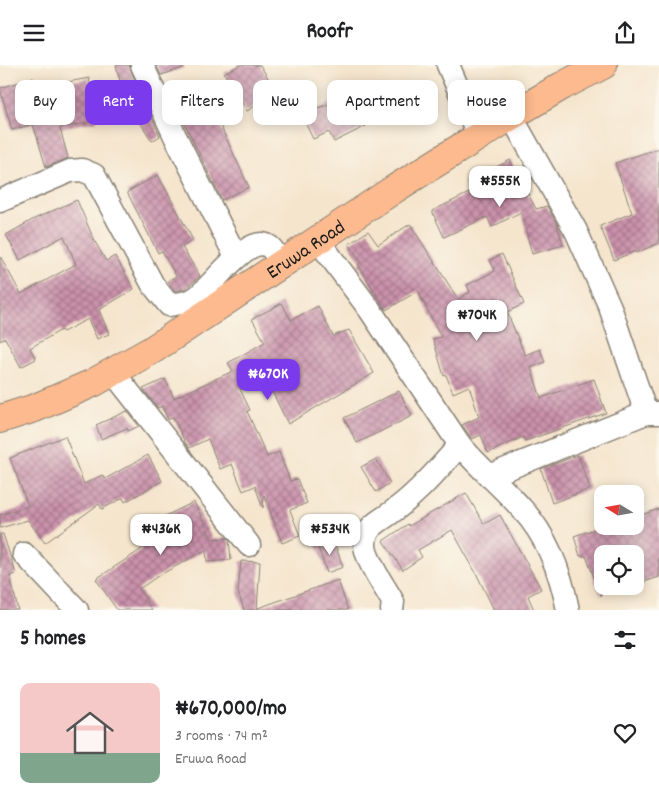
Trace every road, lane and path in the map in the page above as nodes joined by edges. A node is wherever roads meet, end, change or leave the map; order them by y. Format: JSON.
{"nodes":[{"id":1,"x":142,"y":65,"type":"edge"},
{"id":2,"x":448,"y":65,"type":"edge"},
{"id":3,"x":604,"y":65,"type":"edge"},
{"id":4,"x":525,"y":108,"type":"edge"},
{"id":5,"x":497,"y":125,"type":"edge"},
{"id":6,"x":516,"y":125,"type":"edge"},
{"id":7,"x":479,"y":137,"type":"junction"},
{"id":8,"x":0,"y":201,"type":"edge"},
{"id":9,"x":318,"y":240,"type":"junction"},
{"id":10,"x":236,"y":257,"type":"junction"},
{"id":11,"x":281,"y":264,"type":"junction"},
{"id":12,"x":113,"y":372,"type":"junction"},
{"id":13,"x":652,"y":413,"type":"edge"},
{"id":14,"x":0,"y":419,"type":"edge"},
{"id":15,"x":460,"y":445,"type":"junction"},
{"id":16,"x":489,"y":476,"type":"junction"},
{"id":17,"x":249,"y":545,"type":"dead end"},
{"id":18,"x":24,"y":554,"type":"dead end"},
{"id":19,"x":78,"y":610,"type":"edge"},
{"id":20,"x":392,"y":610,"type":"edge"},
{"id":21,"x":568,"y":610,"type":"edge"}],
"edges":[{"from":1,"to":10,"type":"street"},
{"from":2,"to":7,"type":"street"},
{"from":3,"to":4,"type":"main road","name":"Eruwa Road"},
{"from":5,"to":7,"type":"main road","name":"Eruwa Road"},
{"from":6,"to":13,"type":"street"},
{"from":7,"to":9,"type":"main road","name":"Eruwa Road"},
{"from":8,"to":10,"type":"street"},
{"from":9,"to":11,"type":"main road","name":"Eruwa Road"},
{"from":9,"to":15,"type":"street"},
{"from":10,"to":11,"type":"street"},
{"from":11,"to":12,"type":"main road","name":"Eruwa Road"},
{"from":12,"to":14,"type":"main road","name":"Eruwa Road"},
{"from":12,"to":17,"type":"street"},
{"from":13,"to":16,"type":"street"},
{"from":15,"to":16,"type":"street"},
{"from":15,"to":20,"type":"street"},
{"from":16,"to":21,"type":"street"},
{"from":18,"to":19,"type":"street"}]}
